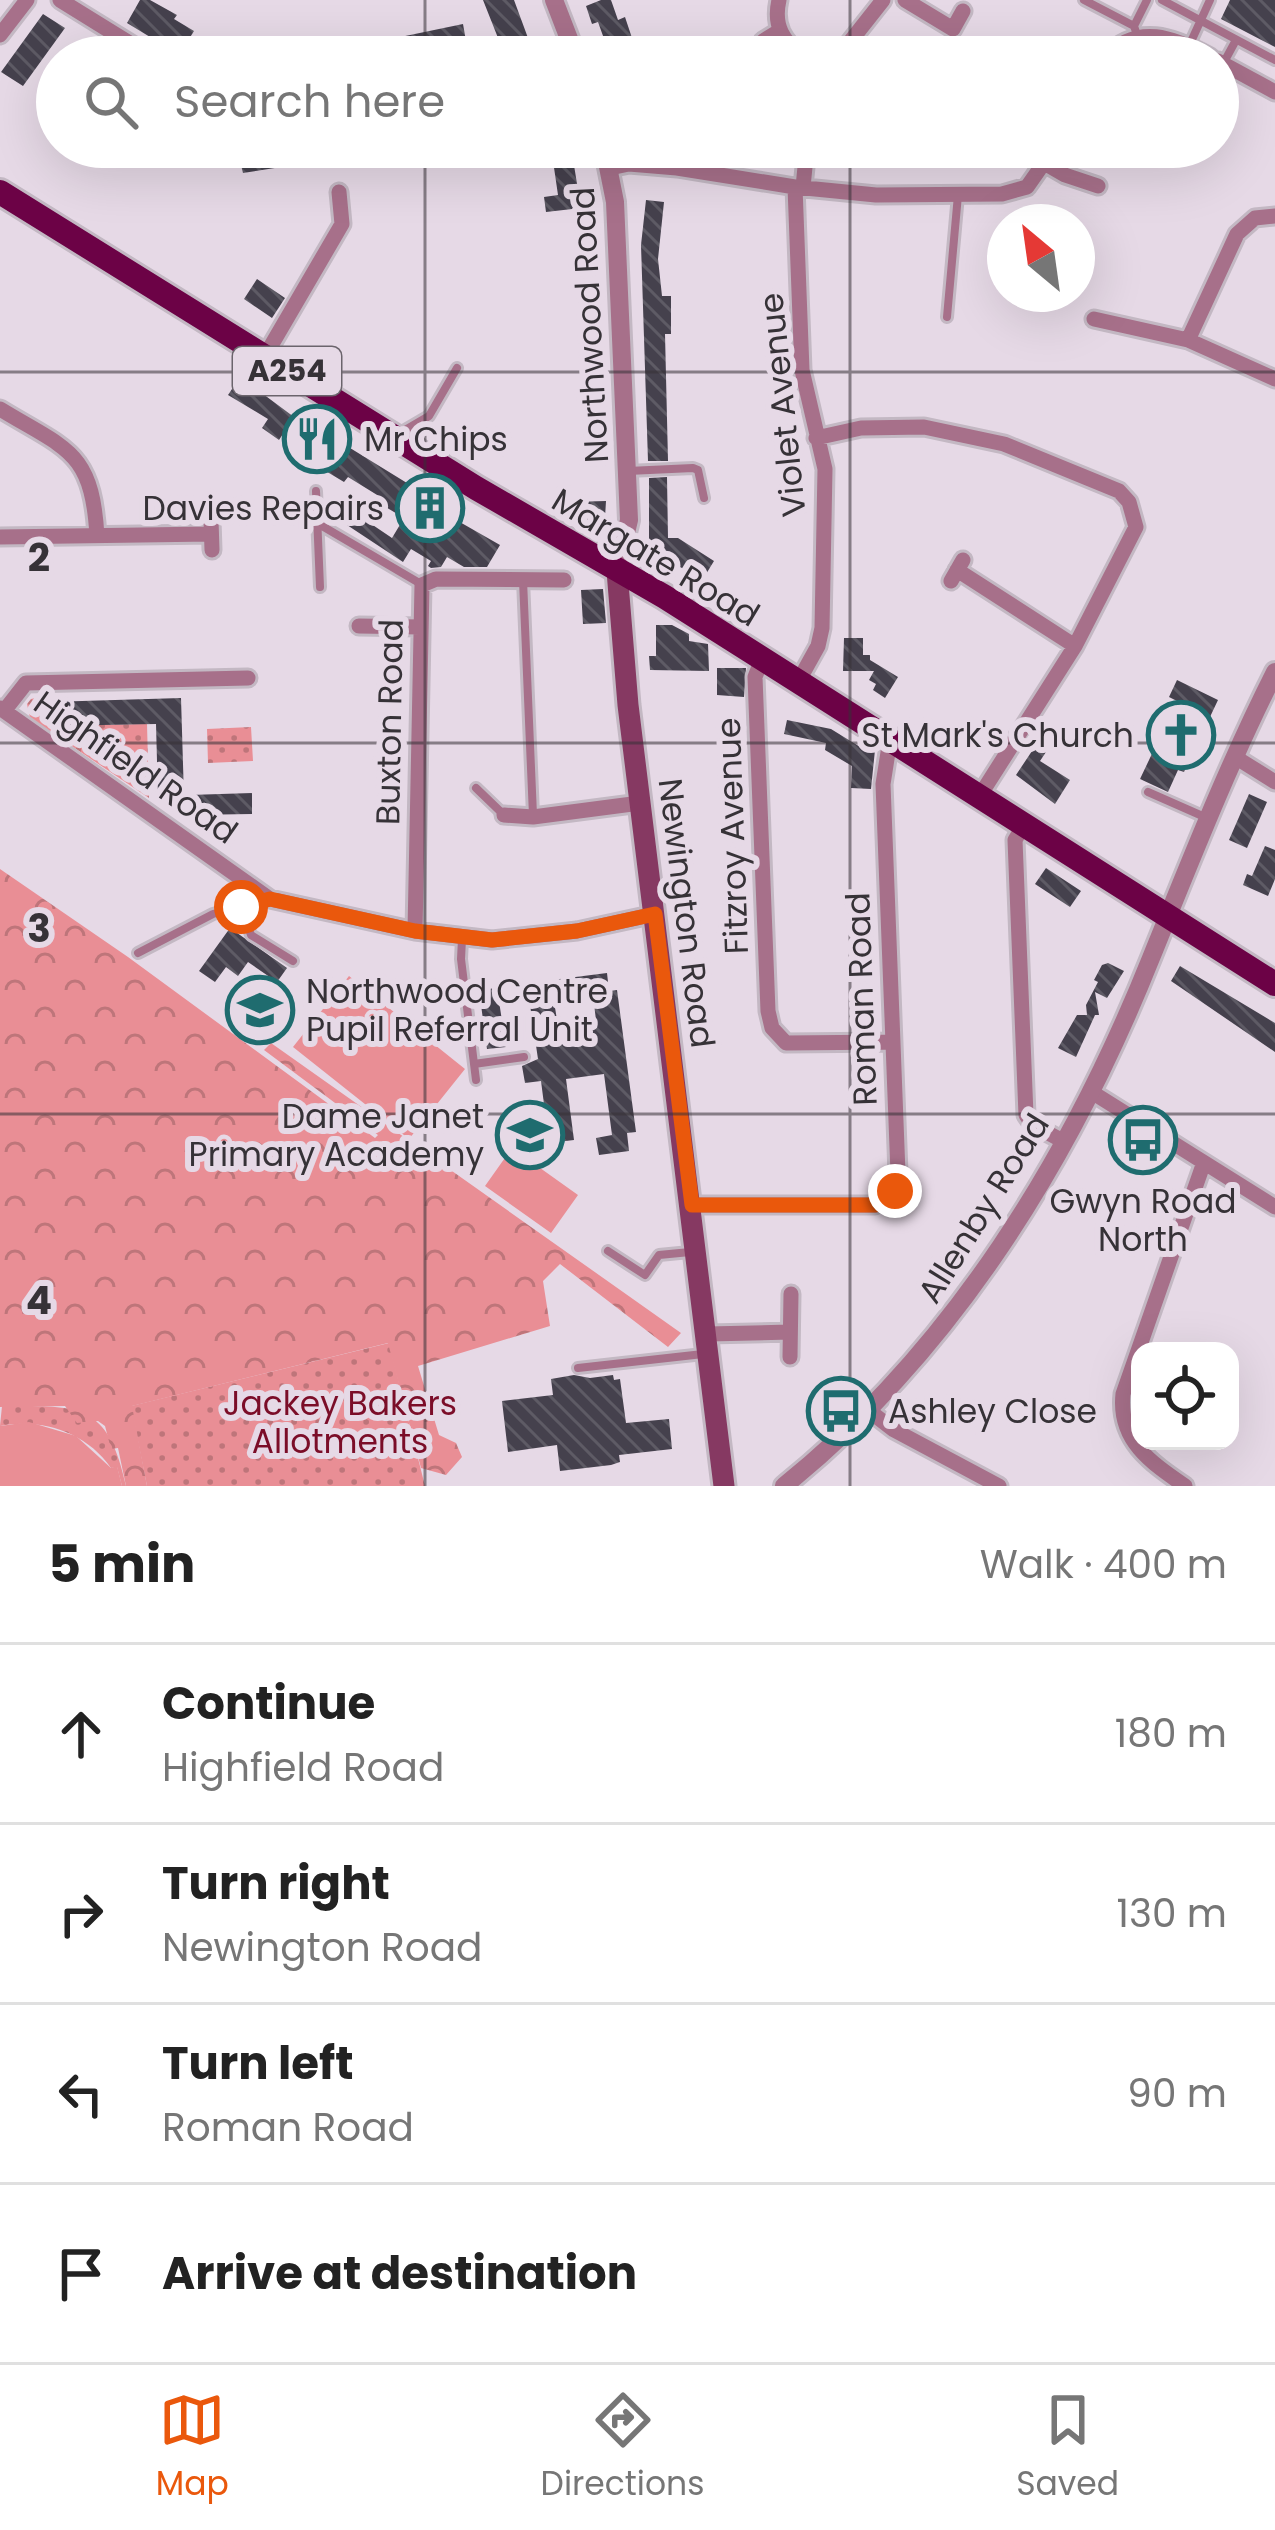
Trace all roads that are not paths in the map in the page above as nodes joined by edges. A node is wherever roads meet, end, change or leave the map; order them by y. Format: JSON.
{"nodes":[{"id":1,"x":27,"y":0,"type":"edge"},
{"id":2,"x":60,"y":0,"type":"edge"},
{"id":3,"x":554,"y":0,"type":"edge"},
{"id":4,"x":779,"y":0,"type":"edge"},
{"id":5,"x":883,"y":0,"type":"edge"},
{"id":6,"x":905,"y":0,"type":"edge"},
{"id":7,"x":1084,"y":0,"type":"edge"},
{"id":8,"x":1147,"y":0,"type":"edge"},
{"id":9,"x":1162,"y":0,"type":"edge"},
{"id":10,"x":1210,"y":0,"type":"edge"},
{"id":11,"x":963,"y":10,"type":"dead end"},
{"id":12,"x":1200,"y":20,"type":"junction"},
{"id":13,"x":779,"y":31,"type":"junction"},
{"id":14,"x":1135,"y":31,"type":"junction"},
{"id":15,"x":0,"y":34,"type":"edge"},
{"id":16,"x":118,"y":36,"type":"edge"},
{"id":17,"x":569,"y":36,"type":"edge"},
{"id":18,"x":770,"y":36,"type":"edge"},
{"id":19,"x":784,"y":36,"type":"edge"},
{"id":20,"x":855,"y":36,"type":"edge"},
{"id":21,"x":1129,"y":36,"type":"edge"},
{"id":22,"x":1156,"y":36,"type":"edge"},
{"id":23,"x":1193,"y":36,"type":"edge"},
{"id":24,"x":1229,"y":36,"type":"edge"},
{"id":25,"x":1239,"y":42,"type":"edge"},
{"id":26,"x":1275,"y":61,"type":"edge"},
{"id":27,"x":1239,"y":73,"type":"edge"},
{"id":28,"x":1275,"y":92,"type":"edge"},
{"id":29,"x":610,"y":168,"type":"edge"},
{"id":30,"x":677,"y":168,"type":"edge"},
{"id":31,"x":803,"y":168,"type":"edge"},
{"id":32,"x":1043,"y":168,"type":"edge"},
{"id":33,"x":1056,"y":168,"type":"edge"},
{"id":34,"x":1098,"y":185,"type":"dead end"},
{"id":35,"x":800,"y":188,"type":"junction"},
{"id":36,"x":0,"y":191,"type":"edge"},
{"id":37,"x":339,"y":193,"type":"dead end"},
{"id":38,"x":958,"y":194,"type":"junction"},
{"id":39,"x":1275,"y":216,"type":"edge"},
{"id":40,"x":947,"y":317,"type":"dead end"},
{"id":41,"x":1094,"y":319,"type":"dead end"},
{"id":42,"x":1188,"y":340,"type":"junction"},
{"id":43,"x":265,"y":356,"type":"junction"},
{"id":44,"x":458,"y":368,"type":"dead end"},
{"id":45,"x":1275,"y":379,"type":"edge"},
{"id":46,"x":0,"y":409,"type":"edge"},
{"id":47,"x":394,"y":437,"type":"junction"},
{"id":48,"x":817,"y":437,"type":"junction"},
{"id":49,"x":627,"y":471,"type":"junction"},
{"id":50,"x":316,"y":491,"type":"dead end"},
{"id":51,"x":704,"y":498,"type":"dead end"},
{"id":52,"x":317,"y":523,"type":"junction"},
{"id":53,"x":211,"y":535,"type":"dead end"},
{"id":54,"x":97,"y":536,"type":"junction"},
{"id":55,"x":0,"y":537,"type":"edge"},
{"id":56,"x":957,"y":570,"type":"dead end"},
{"id":57,"x":617,"y":571,"type":"junction"},
{"id":58,"x":524,"y":580,"type":"junction"},
{"id":59,"x":564,"y":580,"type":"dead end"},
{"id":60,"x":422,"y":585,"type":"junction"},
{"id":61,"x":320,"y":587,"type":"dead end"},
{"id":62,"x":359,"y":627,"type":"dead end"},
{"id":63,"x":420,"y":627,"type":"junction"},
{"id":64,"x":1075,"y":646,"type":"junction"},
{"id":65,"x":762,"y":659,"type":"junction"},
{"id":66,"x":1275,"y":672,"type":"edge"},
{"id":67,"x":248,"y":678,"type":"dead end"},
{"id":68,"x":798,"y":682,"type":"junction"},
{"id":69,"x":2,"y":710,"type":"edge"},
{"id":70,"x":890,"y":740,"type":"junction"},
{"id":71,"x":1235,"y":757,"type":"junction"},
{"id":72,"x":1275,"y":782,"type":"edge"},
{"id":73,"x":476,"y":788,"type":"dead end"},
{"id":74,"x":1148,"y":791,"type":"dead end"},
{"id":75,"x":979,"y":797,"type":"junction"},
{"id":76,"x":640,"y":803,"type":"junction"},
{"id":77,"x":505,"y":815,"type":"joint"},
{"id":78,"x":533,"y":817,"type":"junction"},
{"id":79,"x":1208,"y":819,"type":"junction"},
{"id":80,"x":1024,"y":825,"type":"junction"},
{"id":81,"x":270,"y":899,"type":"junction"},
{"id":82,"x":241,"y":907,"type":"junction"},
{"id":83,"x":655,"y":914,"type":"junction"},
{"id":84,"x":1166,"y":915,"type":"junction"},
{"id":85,"x":415,"y":931,"type":"junction"},
{"id":86,"x":462,"y":936,"type":"junction"},
{"id":87,"x":138,"y":953,"type":"dead end"},
{"id":88,"x":292,"y":961,"type":"dead end"},
{"id":89,"x":1275,"y":984,"type":"edge"},
{"id":90,"x":892,"y":1042,"type":"junction"},
{"id":91,"x":524,"y":1057,"type":"dead end"},
{"id":92,"x":474,"y":1064,"type":"junction"},
{"id":93,"x":476,"y":1081,"type":"dead end"},
{"id":94,"x":1090,"y":1091,"type":"junction"},
{"id":95,"x":1063,"y":1141,"type":"junction"},
{"id":96,"x":1203,"y":1165,"type":"junction"},
{"id":97,"x":692,"y":1205,"type":"junction"},
{"id":98,"x":1275,"y":1207,"type":"edge"},
{"id":99,"x":608,"y":1251,"type":"dead end"},
{"id":100,"x":698,"y":1252,"type":"junction"},
{"id":101,"x":791,"y":1294,"type":"dead end"},
{"id":102,"x":790,"y":1333,"type":"junction"},
{"id":103,"x":709,"y":1343,"type":"junction"},
{"id":104,"x":790,"y":1357,"type":"dead end"},
{"id":105,"x":578,"y":1368,"type":"dead end"},
{"id":106,"x":868,"y":1410,"type":"junction"},
{"id":107,"x":724,"y":1486,"type":"edge"},
{"id":108,"x":784,"y":1486,"type":"edge"},
{"id":109,"x":999,"y":1486,"type":"edge"},
{"id":110,"x":1185,"y":1486,"type":"edge"}],
"edges":[{"from":1,"to":15,"type":"street"},
{"from":2,"to":16,"type":"street"},
{"from":3,"to":17,"type":"street"},
{"from":4,"to":13,"type":"street"},
{"from":5,"to":20,"type":"street"},
{"from":6,"to":11,"type":"street"},
{"from":7,"to":14,"type":"lane"},
{"from":8,"to":14,"type":"lane"},
{"from":9,"to":12,"type":"lane"},
{"from":10,"to":12,"type":"lane"},
{"from":12,"to":23,"type":"lane"},
{"from":12,"to":24,"type":"lane"},
{"from":13,"to":18,"type":"street"},
{"from":13,"to":19,"type":"street"},
{"from":14,"to":21,"type":"street"},
{"from":14,"to":22,"type":"street"},
{"from":25,"to":26,"type":"lane"},
{"from":27,"to":28,"type":"street"},
{"from":29,"to":49,"type":"street","name":"Northwood Road"},
{"from":30,"to":35,"type":"street"},
{"from":31,"to":35,"type":"street","name":"Violet Avenue"},
{"from":32,"to":38,"type":"street"},
{"from":33,"to":34,"type":"street"},
{"from":35,"to":38,"type":"street"},
{"from":35,"to":48,"type":"street","name":"Violet Avenue"},
{"from":36,"to":43,"type":"main road","name":"Margate Road","number":"A254"},
{"from":37,"to":43,"type":"street"},
{"from":38,"to":40,"type":"lane"},
{"from":39,"to":42,"type":"street"},
{"from":41,"to":42,"type":"street"},
{"from":42,"to":45,"type":"street"},
{"from":43,"to":47,"type":"main road","name":"Margate Road","number":"A254"},
{"from":44,"to":47,"type":"lane"},
{"from":46,"to":54,"type":"street"},
{"from":47,"to":57,"type":"main road","name":"Margate Road","number":"A254"},
{"from":48,"to":64,"type":"street"},
{"from":48,"to":68,"type":"street","name":"Violet Avenue"},
{"from":49,"to":51,"type":"lane"},
{"from":49,"to":57,"type":"street","name":"Northwood Road"},
{"from":50,"to":52,"type":"lane"},
{"from":52,"to":60,"type":"lane"},
{"from":52,"to":61,"type":"lane"},
{"from":53,"to":54,"type":"street"},
{"from":54,"to":55,"type":"street"},
{"from":56,"to":64,"type":"street"},
{"from":57,"to":65,"type":"main road","name":"Margate Road","number":"A254"},
{"from":57,"to":76,"type":"main road","name":"Newington Road"},
{"from":58,"to":59,"type":"street","name":"Buxton Road"},
{"from":58,"to":60,"type":"street","name":"Buxton Road"},
{"from":58,"to":78,"type":"lane"},
{"from":60,"to":63,"type":"street","name":"Buxton Road"},
{"from":62,"to":63,"type":"street"},
{"from":63,"to":85,"type":"street","name":"Buxton Road"},
{"from":64,"to":75,"type":"street"},
{"from":65,"to":68,"type":"main road","name":"Margate Road","number":"A254"},
{"from":65,"to":90,"type":"street","name":"Fitzroy Avenue"},
{"from":66,"to":71,"type":"street","name":"Allenby Road"},
{"from":67,"to":69,"type":"street"},
{"from":68,"to":70,"type":"main road","name":"Margate Road","number":"A254"},
{"from":69,"to":81,"type":"street","name":"Highfield Road"},
{"from":70,"to":75,"type":"main road","name":"Margate Road","number":"A254"},
{"from":70,"to":90,"type":"street","name":"Roman Road"},
{"from":71,"to":72,"type":"street"},
{"from":71,"to":79,"type":"street","name":"Allenby Road"},
{"from":73,"to":77,"type":"lane"},
{"from":74,"to":79,"type":"lane"},
{"from":75,"to":80,"type":"main road","name":"Margate Road","number":"A254"},
{"from":76,"to":78,"type":"street"},
{"from":76,"to":83,"type":"main road","name":"Newington Road"},
{"from":77,"to":78,"type":"street"},
{"from":79,"to":84,"type":"street","name":"Allenby Road"},
{"from":80,"to":84,"type":"main road","name":"Margate Road","number":"A254"},
{"from":80,"to":95,"type":"street"},
{"from":81,"to":82,"type":"lane"},
{"from":81,"to":85,"type":"street","name":"Highfield Road"},
{"from":82,"to":87,"type":"lane"},
{"from":82,"to":88,"type":"lane"},
{"from":83,"to":86,"type":"street","name":"Highfield Road"},
{"from":83,"to":97,"type":"main road","name":"Newington Road"},
{"from":84,"to":89,"type":"main road","name":"Margate Road","number":"A254"},
{"from":84,"to":94,"type":"street","name":"Allenby Road"},
{"from":85,"to":86,"type":"street","name":"Highfield Road"},
{"from":86,"to":92,"type":"lane"},
{"from":90,"to":97,"type":"street","name":"Roman Road"},
{"from":91,"to":92,"type":"lane"},
{"from":92,"to":93,"type":"lane"},
{"from":94,"to":95,"type":"street","name":"Allenby Road"},
{"from":94,"to":96,"type":"street"},
{"from":95,"to":106,"type":"street","name":"Allenby Road"},
{"from":96,"to":98,"type":"street"},
{"from":96,"to":110,"type":"street"},
{"from":97,"to":100,"type":"main road","name":"Newington Road"},
{"from":99,"to":100,"type":"lane"},
{"from":100,"to":103,"type":"main road","name":"Newington Road"},
{"from":101,"to":102,"type":"street"},
{"from":102,"to":103,"type":"street"},
{"from":102,"to":104,"type":"street"},
{"from":103,"to":105,"type":"lane"},
{"from":103,"to":107,"type":"main road","name":"Newington Road"},
{"from":106,"to":108,"type":"street","name":"Allenby Road"},
{"from":106,"to":109,"type":"street"}]}
